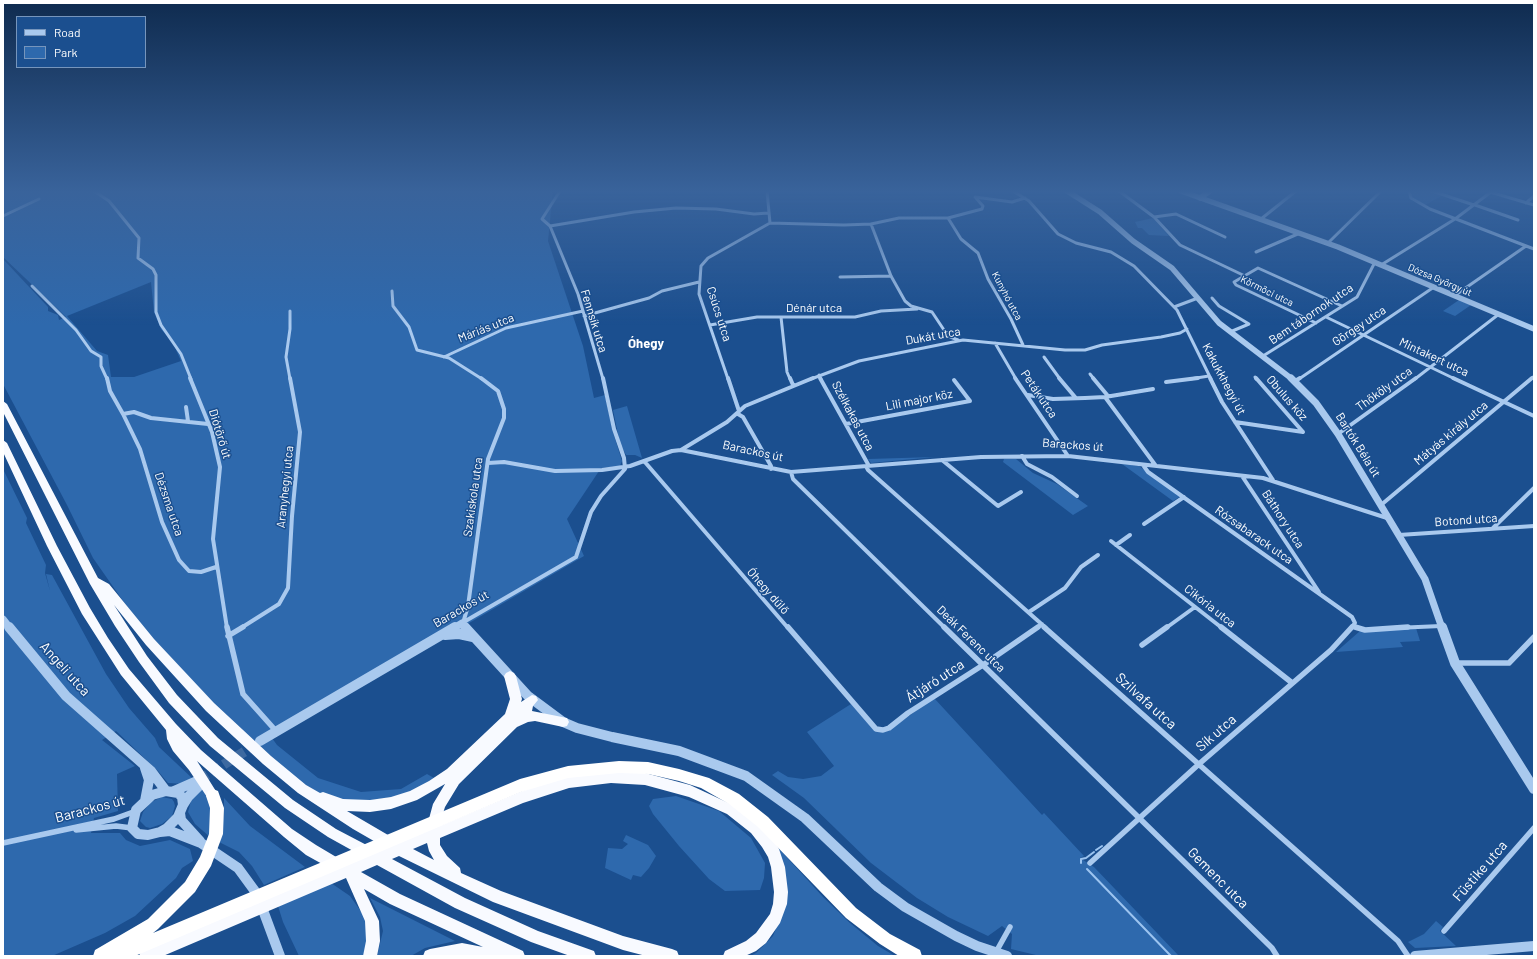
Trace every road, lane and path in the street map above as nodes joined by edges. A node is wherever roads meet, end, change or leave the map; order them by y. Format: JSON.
{"nodes":[{"id":1,"x":137,"y":236,"type":"edge"},
{"id":2,"x":554,"y":236,"type":"edge"},
{"id":3,"x":745,"y":236,"type":"edge"},
{"id":4,"x":876,"y":236,"type":"edge"},
{"id":5,"x":960,"y":236,"type":"edge"},
{"id":6,"x":1062,"y":236,"type":"edge"},
{"id":7,"x":1127,"y":236,"type":"edge"},
{"id":8,"x":1170,"y":236,"type":"edge"},
{"id":9,"x":1220,"y":236,"type":"edge"},
{"id":10,"x":1294,"y":236,"type":"edge"},
{"id":11,"x":1308,"y":236,"type":"edge"},
{"id":12,"x":1335,"y":236,"type":"edge"},
{"id":13,"x":1429,"y":236,"type":"edge"},
{"id":14,"x":1499,"y":236,"type":"edge"},
{"id":15,"x":1225,"y":238,"type":"dead end"},
{"id":16,"x":1328,"y":243,"type":"junction"},
{"id":17,"x":1526,"y":246,"type":"junction"},
{"id":18,"x":1534,"y":249,"type":"edge"},
{"id":19,"x":1256,"y":252,"type":"dead end"},
{"id":20,"x":1375,"y":262,"type":"junction"},
{"id":21,"x":1381,"y":265,"type":"junction"},
{"id":22,"x":891,"y":276,"type":"junction"},
{"id":23,"x":1245,"y":276,"type":"junction"},
{"id":24,"x":840,"y":277,"type":"dead end"},
{"id":25,"x":698,"y":282,"type":"junction"},
{"id":26,"x":32,"y":286,"type":"dead end"},
{"id":27,"x":1434,"y":287,"type":"junction"},
{"id":28,"x":392,"y":291,"type":"dead end"},
{"id":29,"x":1454,"y":296,"type":"junction"},
{"id":30,"x":1198,"y":298,"type":"junction"},
{"id":31,"x":1212,"y":298,"type":"dead end"},
{"id":32,"x":1342,"y":306,"type":"junction"},
{"id":33,"x":1174,"y":307,"type":"junction"},
{"id":34,"x":917,"y":309,"type":"junction"},
{"id":35,"x":290,"y":311,"type":"dead end"},
{"id":36,"x":583,"y":311,"type":"junction"},
{"id":37,"x":1499,"y":314,"type":"junction"},
{"id":38,"x":584,"y":316,"type":"junction"},
{"id":39,"x":781,"y":317,"type":"junction"},
{"id":40,"x":1326,"y":317,"type":"junction"},
{"id":41,"x":1316,"y":323,"type":"junction"},
{"id":42,"x":710,"y":325,"type":"junction"},
{"id":43,"x":1534,"y":328,"type":"edge"},
{"id":44,"x":1187,"y":329,"type":"junction"},
{"id":45,"x":1230,"y":332,"type":"junction"},
{"id":46,"x":1363,"y":335,"type":"junction"},
{"id":47,"x":963,"y":340,"type":"junction"},
{"id":48,"x":995,"y":343,"type":"junction"},
{"id":49,"x":1023,"y":345,"type":"junction"},
{"id":50,"x":444,"y":356,"type":"junction"},
{"id":51,"x":1263,"y":356,"type":"junction"},
{"id":52,"x":1044,"y":357,"type":"dead end"},
{"id":53,"x":1431,"y":367,"type":"junction"},
{"id":54,"x":1090,"y":374,"type":"dead end"},
{"id":55,"x":819,"y":375,"type":"junction"},
{"id":56,"x":1209,"y":376,"type":"junction"},
{"id":57,"x":1255,"y":377,"type":"dead end"},
{"id":58,"x":1533,"y":377,"type":"edge"},
{"id":59,"x":954,"y":380,"type":"dead end"},
{"id":60,"x":1295,"y":381,"type":"junction"},
{"id":61,"x":1166,"y":382,"type":"dead end"},
{"id":62,"x":793,"y":385,"type":"junction"},
{"id":63,"x":1153,"y":389,"type":"dead end"},
{"id":64,"x":1028,"y":395,"type":"junction"},
{"id":65,"x":1076,"y":397,"type":"junction"},
{"id":66,"x":1106,"y":397,"type":"junction"},
{"id":67,"x":1504,"y":402,"type":"junction"},
{"id":68,"x":3,"y":404,"type":"edge"},
{"id":69,"x":186,"y":407,"type":"dead end"},
{"id":70,"x":739,"y":412,"type":"junction"},
{"id":71,"x":123,"y":414,"type":"junction"},
{"id":72,"x":1534,"y":416,"type":"edge"},
{"id":73,"x":188,"y":421,"type":"junction"},
{"id":74,"x":1235,"y":422,"type":"junction"},
{"id":75,"x":208,"y":424,"type":"junction"},
{"id":76,"x":846,"y":424,"type":"junction"},
{"id":77,"x":1338,"y":434,"type":"junction"},
{"id":78,"x":3,"y":443,"type":"edge"},
{"id":79,"x":681,"y":450,"type":"junction"},
{"id":80,"x":1022,"y":456,"type":"junction"},
{"id":81,"x":1068,"y":456,"type":"junction"},
{"id":82,"x":942,"y":460,"type":"junction"},
{"id":83,"x":644,"y":462,"type":"junction"},
{"id":84,"x":488,"y":463,"type":"junction"},
{"id":85,"x":1143,"y":465,"type":"junction"},
{"id":86,"x":867,"y":466,"type":"junction"},
{"id":87,"x":1156,"y":466,"type":"junction"},
{"id":88,"x":624,"y":468,"type":"junction"},
{"id":89,"x":771,"y":469,"type":"junction"},
{"id":90,"x":791,"y":472,"type":"junction"},
{"id":91,"x":1242,"y":476,"type":"junction"},
{"id":92,"x":1273,"y":480,"type":"junction"},
{"id":93,"x":1534,"y":488,"type":"edge"},
{"id":94,"x":1021,"y":492,"type":"dead end"},
{"id":95,"x":1077,"y":496,"type":"dead end"},
{"id":96,"x":1184,"y":497,"type":"junction"},
{"id":97,"x":1381,"y":505,"type":"junction"},
{"id":98,"x":1389,"y":519,"type":"junction"},
{"id":99,"x":1144,"y":524,"type":"dead end"},
{"id":100,"x":1534,"y":526,"type":"edge"},
{"id":101,"x":1493,"y":528,"type":"junction"},
{"id":102,"x":1398,"y":535,"type":"junction"},
{"id":103,"x":1130,"y":536,"type":"dead end"},
{"id":104,"x":1111,"y":541,"type":"dead end"},
{"id":105,"x":1116,"y":545,"type":"junction"},
{"id":106,"x":1098,"y":555,"type":"dead end"},
{"id":107,"x":216,"y":567,"type":"junction"},
{"id":108,"x":94,"y":581,"type":"junction"},
{"id":109,"x":1320,"y":594,"type":"junction"},
{"id":110,"x":1195,"y":607,"type":"junction"},
{"id":111,"x":1028,"y":612,"type":"junction"},
{"id":112,"x":3,"y":620,"type":"edge"},
{"id":113,"x":1355,"y":620,"type":"joint"},
{"id":114,"x":462,"y":623,"type":"junction"},
{"id":115,"x":1042,"y":624,"type":"junction"},
{"id":116,"x":1353,"y":626,"type":"junction"},
{"id":117,"x":1441,"y":626,"type":"junction"},
{"id":118,"x":228,"y":636,"type":"junction"},
{"id":119,"x":441,"y":636,"type":"junction"},
{"id":120,"x":473,"y":637,"type":"junction"},
{"id":121,"x":1534,"y":637,"type":"edge"},
{"id":122,"x":1142,"y":645,"type":"dead end"},
{"id":123,"x":1454,"y":663,"type":"junction"},
{"id":124,"x":983,"y":665,"type":"junction"},
{"id":125,"x":510,"y":676,"type":"junction"},
{"id":126,"x":1291,"y":682,"type":"junction"},
{"id":127,"x":532,"y":700,"type":"junction"},
{"id":128,"x":563,"y":722,"type":"junction"},
{"id":129,"x":508,"y":723,"type":"junction"},
{"id":130,"x":880,"y":730,"type":"joint"},
{"id":131,"x":276,"y":731,"type":"junction"},
{"id":132,"x":260,"y":742,"type":"tunnel mouth"},
{"id":133,"x":193,"y":757,"type":"junction"},
{"id":134,"x":1199,"y":764,"type":"junction"},
{"id":135,"x":145,"y":766,"type":"junction"},
{"id":136,"x":302,"y":789,"type":"junction"},
{"id":137,"x":1534,"y":789,"type":"edge"},
{"id":138,"x":170,"y":791,"type":"junction"},
{"id":139,"x":213,"y":796,"type":"joint"},
{"id":140,"x":144,"y":801,"type":"junction"},
{"id":141,"x":488,"y":805,"type":"junction"},
{"id":142,"x":181,"y":809,"type":"junction"},
{"id":143,"x":136,"y":810,"type":"junction"},
{"id":144,"x":1140,"y":819,"type":"junction"},
{"id":145,"x":132,"y":828,"type":"junction"},
{"id":146,"x":1534,"y":828,"type":"edge"},
{"id":147,"x":160,"y":832,"type":"junction"},
{"id":148,"x":52,"y":834,"type":"junction"},
{"id":149,"x":3,"y":843,"type":"edge"},
{"id":150,"x":202,"y":843,"type":"junction"},
{"id":151,"x":1090,"y":863,"type":"dead end"},
{"id":152,"x":351,"y":874,"type":"junction"},
{"id":153,"x":498,"y":897,"type":"junction"},
{"id":154,"x":221,"y":918,"type":"junction"},
{"id":155,"x":1010,"y":927,"type":"dead end"},
{"id":156,"x":1444,"y":931,"type":"dead end"},
{"id":157,"x":1534,"y":946,"type":"edge"},
{"id":158,"x":996,"y":953,"type":"junction"},
{"id":159,"x":101,"y":956,"type":"edge"},
{"id":160,"x":116,"y":956,"type":"edge"},
{"id":161,"x":146,"y":956,"type":"edge"},
{"id":162,"x":280,"y":956,"type":"edge"},
{"id":163,"x":370,"y":956,"type":"edge"},
{"id":164,"x":430,"y":956,"type":"edge"},
{"id":165,"x":495,"y":956,"type":"edge"},
{"id":166,"x":518,"y":956,"type":"edge"},
{"id":167,"x":589,"y":956,"type":"edge"},
{"id":168,"x":672,"y":956,"type":"edge"},
{"id":169,"x":730,"y":956,"type":"edge"},
{"id":170,"x":914,"y":956,"type":"edge"},
{"id":171,"x":1007,"y":956,"type":"edge"},
{"id":172,"x":1277,"y":956,"type":"edge"},
{"id":173,"x":1408,"y":956,"type":"edge"},
{"id":174,"x":1415,"y":956,"type":"edge"}],
"edges":[{"from":1,"to":75,"type":"street","name":"Diótörő út"},
{"from":2,"to":36,"type":"street","name":"Fennsík utca"},
{"from":3,"to":25,"type":"street","name":"Csúcs utca"},
{"from":4,"to":22,"type":"street"},
{"from":5,"to":49,"type":"street","name":"Kunyhó utca"},
{"from":6,"to":33,"type":"street","name":"Kakukkhegyi út"},
{"from":7,"to":30,"type":"street","name":"Bartók Béla út"},
{"from":8,"to":23,"type":"street"},
{"from":9,"to":15,"type":"street"},
{"from":10,"to":19,"type":"street"},
{"from":11,"to":16,"type":"street","name":"Dózsa György út"},
{"from":12,"to":16,"type":"street"},
{"from":13,"to":21,"type":"street"},
{"from":14,"to":17,"type":"street"},
{"from":16,"to":20,"type":"street","name":"Dózsa György út"},
{"from":17,"to":18,"type":"street"},
{"from":17,"to":29,"type":"street"},
{"from":20,"to":21,"type":"street","name":"Dózsa György út"},
{"from":20,"to":32,"type":"street","name":"Bem tábornok utca"},
{"from":21,"to":27,"type":"street","name":"Dózsa György út"},
{"from":22,"to":24,"type":"street"},
{"from":22,"to":34,"type":"street"},
{"from":23,"to":32,"type":"street"},
{"from":23,"to":41,"type":"street","name":"Körmöci utca"},
{"from":25,"to":38,"type":"street"},
{"from":25,"to":42,"type":"street","name":"Csúcs utca"},
{"from":26,"to":71,"type":"street","name":"Dézsma utca"},
{"from":27,"to":29,"type":"street","name":"Dózsa György út"},
{"from":27,"to":46,"type":"street","name":"Görgey utca"},
{"from":28,"to":50,"type":"street","name":"Szakiskola utca"},
{"from":29,"to":37,"type":"street","name":"Dózsa György út"},
{"from":30,"to":33,"type":"street"},
{"from":30,"to":45,"type":"street","name":"Bartók Béla út"},
{"from":31,"to":45,"type":"street"},
{"from":32,"to":40,"type":"street","name":"Bem tábornok utca"},
{"from":33,"to":44,"type":"street","name":"Kakukkhegyi út"},
{"from":34,"to":39,"type":"street","name":"Dénár utca"},
{"from":34,"to":47,"type":"street"},
{"from":35,"to":118,"type":"street","name":"Aranyhegyi utca"},
{"from":36,"to":38,"type":"street","name":"Fennsík utca"},
{"from":36,"to":50,"type":"street","name":"Máriás utca"},
{"from":37,"to":43,"type":"street","name":"Dózsa György út"},
{"from":37,"to":53,"type":"street","name":"Thököly utca"},
{"from":38,"to":88,"type":"street","name":"Fennsík utca"},
{"from":39,"to":42,"type":"street","name":"Dénár utca"},
{"from":39,"to":62,"type":"street"},
{"from":40,"to":41,"type":"street","name":"Bem tábornok utca"},
{"from":40,"to":46,"type":"street","name":"Mintakert utca"},
{"from":41,"to":51,"type":"street","name":"Bem tábornok utca"},
{"from":42,"to":70,"type":"street","name":"Csúcs utca"},
{"from":44,"to":49,"type":"street","name":"Dukát utca"},
{"from":44,"to":56,"type":"street","name":"Kakukkhegyi út"},
{"from":45,"to":51,"type":"street","name":"Bartók Béla út"},
{"from":46,"to":53,"type":"street","name":"Mintakert utca"},
{"from":46,"to":60,"type":"street","name":"Görgey utca"},
{"from":47,"to":48,"type":"street","name":"Dukát utca"},
{"from":47,"to":55,"type":"street","name":"Dukát utca"},
{"from":48,"to":49,"type":"street","name":"Dukát utca"},
{"from":48,"to":64,"type":"street","name":"Peták utca"},
{"from":50,"to":84,"type":"street","name":"Szakiskola utca"},
{"from":51,"to":60,"type":"street","name":"Bartók Béla út"},
{"from":52,"to":65,"type":"street"},
{"from":53,"to":67,"type":"street","name":"Mintakert utca"},
{"from":53,"to":77,"type":"street","name":"Thököly utca"},
{"from":54,"to":66,"type":"street"},
{"from":55,"to":62,"type":"street","name":"Dukát utca"},
{"from":55,"to":76,"type":"street","name":"Szélkakas utca"},
{"from":56,"to":61,"type":"street"},
{"from":56,"to":74,"type":"street","name":"Kakukkhegyi út"},
{"from":57,"to":74,"type":"street","name":"Obulus köz"},
{"from":58,"to":67,"type":"street","name":"Mátyás király utca"},
{"from":59,"to":76,"type":"street","name":"Lili major köz"},
{"from":60,"to":77,"type":"street","name":"Bartók Béla út"},
{"from":62,"to":70,"type":"street","name":"Dukát utca"},
{"from":63,"to":66,"type":"street"},
{"from":64,"to":65,"type":"street"},
{"from":64,"to":81,"type":"street","name":"Peták utca"},
{"from":65,"to":66,"type":"street"},
{"from":66,"to":87,"type":"street"},
{"from":67,"to":72,"type":"street","name":"Mintakert utca"},
{"from":67,"to":97,"type":"street","name":"Mátyás király utca"},
{"from":68,"to":108,"type":"highway"},
{"from":69,"to":73,"type":"street"},
{"from":70,"to":79,"type":"street","name":"Dukát utca"},
{"from":70,"to":89,"type":"street","name":"Csúcs utca"},
{"from":71,"to":73,"type":"street"},
{"from":71,"to":107,"type":"street","name":"Dézsma utca"},
{"from":73,"to":75,"type":"street"},
{"from":74,"to":92,"type":"street","name":"Kakukkhegyi út"},
{"from":75,"to":107,"type":"street","name":"Diótörő út"},
{"from":76,"to":86,"type":"street","name":"Szélkakas utca"},
{"from":77,"to":97,"type":"street","name":"Bartók Béla út"},
{"from":78,"to":133,"type":"highway"},
{"from":79,"to":83,"type":"street","name":"Barackos út"},
{"from":79,"to":89,"type":"street","name":"Barackos út"},
{"from":80,"to":81,"type":"street","name":"Barackos út"},
{"from":80,"to":82,"type":"street","name":"Barackos út"},
{"from":80,"to":95,"type":"street"},
{"from":81,"to":85,"type":"street","name":"Barackos út"},
{"from":82,"to":86,"type":"street","name":"Barackos út"},
{"from":82,"to":94,"type":"street"},
{"from":83,"to":88,"type":"street","name":"Barackos út"},
{"from":83,"to":130,"type":"street","name":"Óhegy dűlő"},
{"from":84,"to":88,"type":"street"},
{"from":84,"to":114,"type":"street","name":"Szakiskola utca"},
{"from":85,"to":87,"type":"street","name":"Barackos út"},
{"from":85,"to":96,"type":"street","name":"Rózsabarack utca"},
{"from":86,"to":90,"type":"street","name":"Barackos út"},
{"from":86,"to":111,"type":"street","name":"Szilvafa utca"},
{"from":87,"to":91,"type":"street","name":"Barackos út"},
{"from":88,"to":114,"type":"street","name":"Barackos út"},
{"from":89,"to":90,"type":"street","name":"Barackos út"},
{"from":90,"to":124,"type":"street","name":"Deák Ferenc utca"},
{"from":91,"to":92,"type":"street","name":"Barackos út"},
{"from":91,"to":109,"type":"street","name":"Báthory utca"},
{"from":92,"to":98,"type":"street","name":"Barackos út"},
{"from":93,"to":101,"type":"street"},
{"from":96,"to":99,"type":"street"},
{"from":96,"to":109,"type":"street","name":"Rózsabarack utca"},
{"from":97,"to":98,"type":"street","name":"Bartók Béla út"},
{"from":98,"to":102,"type":"street","name":"Bartók Béla út"},
{"from":100,"to":101,"type":"street","name":"Botond utca"},
{"from":101,"to":102,"type":"street","name":"Botond utca"},
{"from":102,"to":117,"type":"street","name":"Bartók Béla út"},
{"from":103,"to":105,"type":"street"},
{"from":104,"to":105,"type":"street","name":"Cikória utca"},
{"from":105,"to":110,"type":"street","name":"Cikória utca"},
{"from":106,"to":111,"type":"street"},
{"from":107,"to":118,"type":"street","name":"Diótörő út"},
{"from":108,"to":136,"type":"highway"},
{"from":108,"to":167,"type":"highway"},
{"from":109,"to":113,"type":"street","name":"Rózsabarack utca"},
{"from":110,"to":122,"type":"street"},
{"from":110,"to":126,"type":"street","name":"Cikória utca"},
{"from":111,"to":115,"type":"street","name":"Szilvafa utca"},
{"from":112,"to":135,"type":"street","name":"Angeli utca"},
{"from":113,"to":116,"type":"street","name":"Sík utca"},
{"from":114,"to":119,"type":"street","name":"Barackos út"},
{"from":114,"to":120,"type":"street"},
{"from":115,"to":124,"type":"street","name":"Átjáró utca"},
{"from":115,"to":134,"type":"street","name":"Szilvafa utca"},
{"from":116,"to":117,"type":"street"},
{"from":116,"to":126,"type":"street","name":"Sík utca"},
{"from":117,"to":123,"type":"street","name":"Bartók Béla út"},
{"from":118,"to":131,"type":"street","name":"Diótörő út"},
{"from":119,"to":120,"type":"street"},
{"from":119,"to":131,"type":"street","name":"Barackos út"},
{"from":120,"to":125,"type":"street"},
{"from":121,"to":123,"type":"street"},
{"from":123,"to":137,"type":"street","name":"Bartók Béla út"},
{"from":124,"to":130,"type":"street","name":"Átjáró utca"},
{"from":124,"to":144,"type":"street","name":"Deák Ferenc utca"},
{"from":125,"to":127,"type":"street"},
{"from":125,"to":129,"type":"highway"},
{"from":126,"to":134,"type":"street","name":"Sík utca"},
{"from":127,"to":128,"type":"street"},
{"from":127,"to":129,"type":"highway"},
{"from":128,"to":129,"type":"highway"},
{"from":128,"to":158,"type":"street"},
{"from":129,"to":136,"type":"highway"},
{"from":129,"to":153,"type":"highway"},
{"from":131,"to":132,"type":"street","name":"Barackos út"},
{"from":133,"to":139,"type":"highway"},
{"from":133,"to":152,"type":"highway"},
{"from":134,"to":144,"type":"street","name":"Sík utca"},
{"from":134,"to":173,"type":"street","name":"Szilvafa utca"},
{"from":135,"to":138,"type":"street","name":"Angeli utca"},
{"from":135,"to":140,"type":"street"},
{"from":136,"to":153,"type":"highway"},
{"from":138,"to":140,"type":"street"},
{"from":138,"to":142,"type":"street"},
{"from":138,"to":142,"type":"street"},
{"from":139,"to":159,"type":"highway"},
{"from":140,"to":143,"type":"street"},
{"from":141,"to":154,"type":"highway"},
{"from":141,"to":169,"type":"highway"},
{"from":141,"to":170,"type":"highway"},
{"from":142,"to":147,"type":"street"},
{"from":142,"to":150,"type":"street"},
{"from":143,"to":145,"type":"street"},
{"from":143,"to":148,"type":"street","name":"Barackos út"},
{"from":144,"to":151,"type":"street","name":"Sík utca"},
{"from":144,"to":172,"type":"street","name":"Gemenc utca"},
{"from":145,"to":147,"type":"street"},
{"from":145,"to":148,"type":"street","name":"Barackos út"},
{"from":146,"to":156,"type":"street","name":"Füstike utca"},
{"from":147,"to":150,"type":"street"},
{"from":148,"to":149,"type":"street","name":"Barackos út"},
{"from":150,"to":162,"type":"street"},
{"from":152,"to":163,"type":"highway"},
{"from":152,"to":166,"type":"highway"},
{"from":153,"to":168,"type":"highway"},
{"from":154,"to":160,"type":"highway"},
{"from":154,"to":161,"type":"highway"},
{"from":155,"to":158,"type":"street"},
{"from":157,"to":174,"type":"street"},
{"from":158,"to":171,"type":"street"},
{"from":164,"to":165,"type":"highway"}]}
